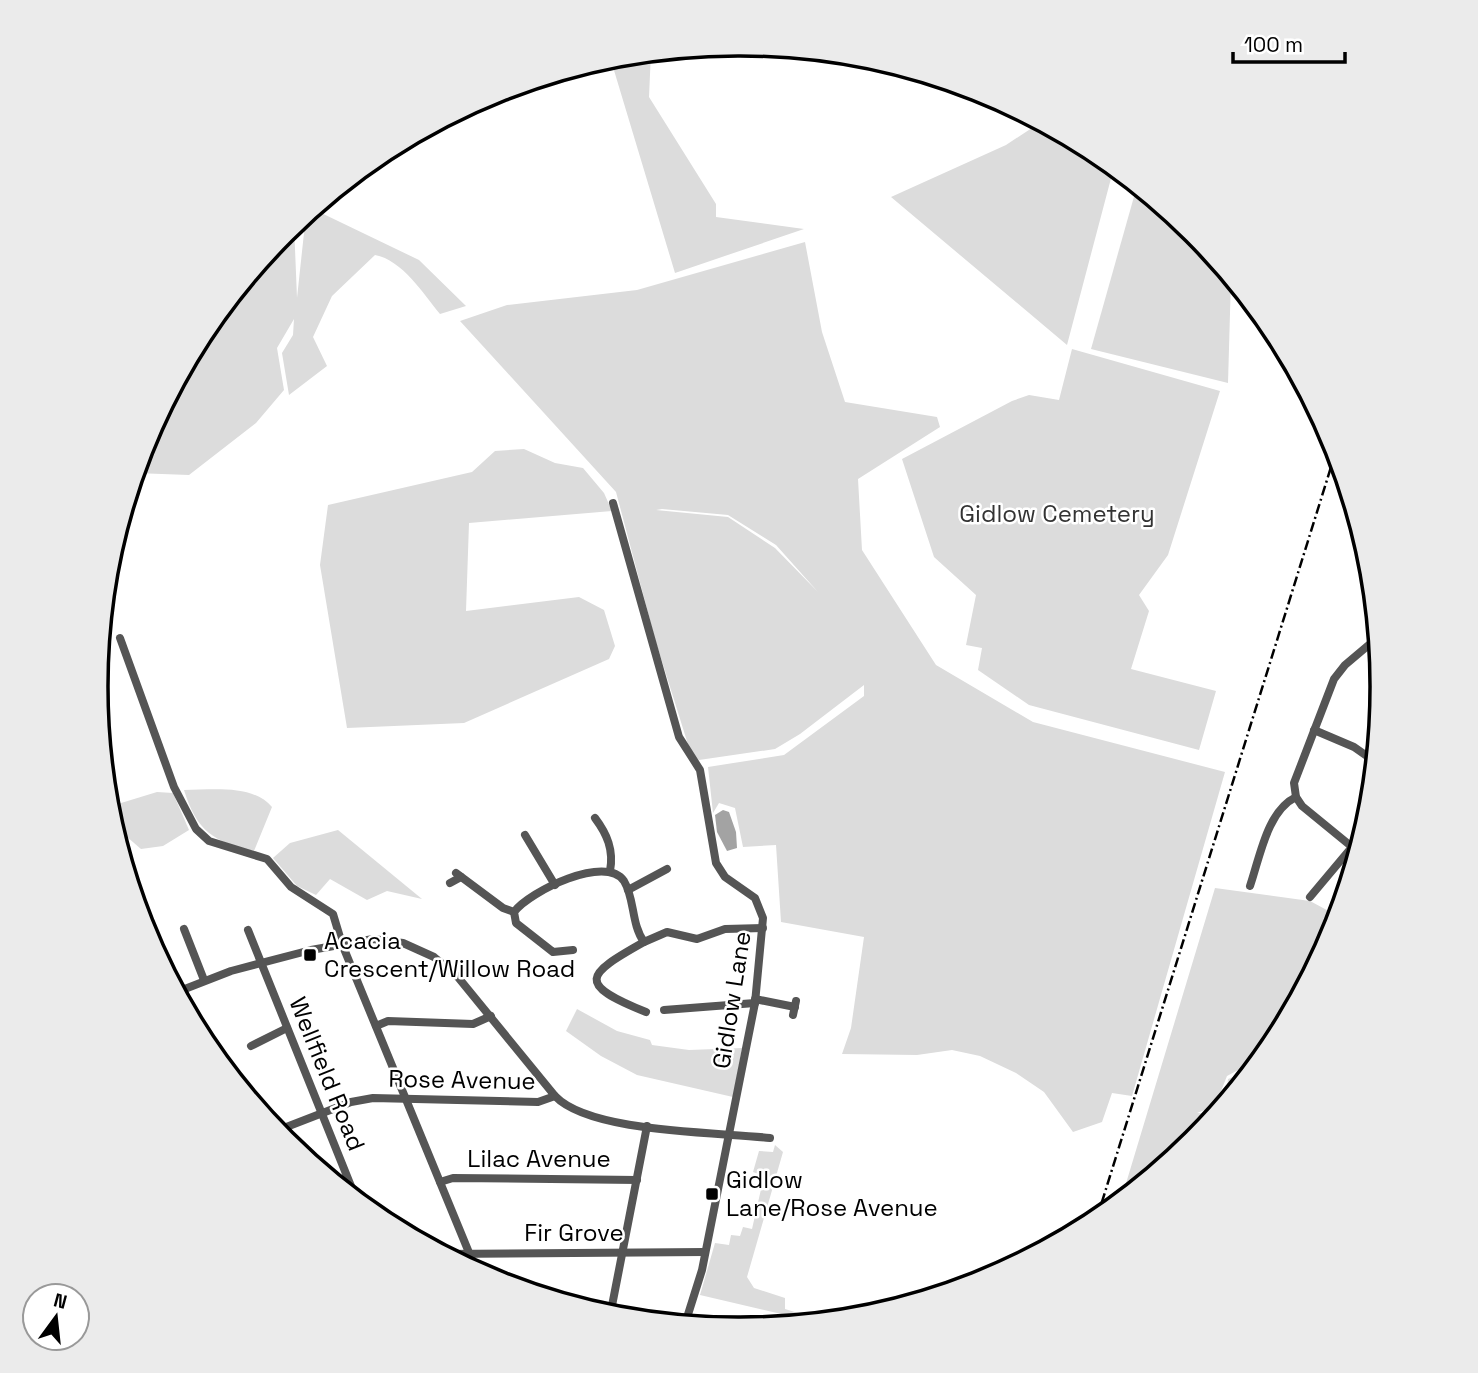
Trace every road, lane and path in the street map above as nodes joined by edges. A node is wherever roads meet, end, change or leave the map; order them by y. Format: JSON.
{"nodes":[{"id":1,"x":613,"y":503,"type":"dead end"},
{"id":2,"x":120,"y":638,"type":"dead end"},
{"id":3,"x":1368,"y":646,"type":"edge"},
{"id":4,"x":1314,"y":730,"type":"junction"},
{"id":5,"x":1365,"y":755,"type":"edge"},
{"id":6,"x":1296,"y":797,"type":"junction"},
{"id":7,"x":595,"y":818,"type":"dead end"},
{"id":8,"x":526,"y":835,"type":"dead end"},
{"id":9,"x":1349,"y":844,"type":"edge"},
{"id":10,"x":1345,"y":860,"type":"edge"},
{"id":11,"x":667,"y":869,"type":"dead end"},
{"id":12,"x":610,"y":871,"type":"junction"},
{"id":13,"x":450,"y":883,"type":"dead end"},
{"id":14,"x":555,"y":885,"type":"junction"},
{"id":15,"x":1250,"y":886,"type":"dead end"},
{"id":16,"x":628,"y":890,"type":"junction"},
{"id":17,"x":1323,"y":897,"type":"dead end"},
{"id":18,"x":514,"y":912,"type":"junction"},
{"id":19,"x":763,"y":928,"type":"junction"},
{"id":20,"x":184,"y":929,"type":"dead end"},
{"id":21,"x":248,"y":930,"type":"dead end"},
{"id":22,"x":644,"y":942,"type":"junction"},
{"id":23,"x":342,"y":944,"type":"junction"},
{"id":24,"x":573,"y":950,"type":"dead end"},
{"id":25,"x":260,"y":962,"type":"junction"},
{"id":26,"x":204,"y":981,"type":"junction"},
{"id":27,"x":186,"y":988,"type":"edge"},
{"id":28,"x":755,"y":1001,"type":"junction"},
{"id":29,"x":794,"y":1008,"type":"dead end"},
{"id":30,"x":664,"y":1010,"type":"dead end"},
{"id":31,"x":646,"y":1012,"type":"dead end"},
{"id":32,"x":491,"y":1016,"type":"junction"},
{"id":33,"x":376,"y":1026,"type":"junction"},
{"id":34,"x":287,"y":1028,"type":"junction"},
{"id":35,"x":251,"y":1046,"type":"dead end"},
{"id":36,"x":555,"y":1096,"type":"junction"},
{"id":37,"x":405,"y":1098,"type":"junction"},
{"id":38,"x":321,"y":1112,"type":"junction"},
{"id":39,"x":288,"y":1126,"type":"edge"},
{"id":40,"x":647,"y":1126,"type":"junction"},
{"id":41,"x":729,"y":1133,"type":"junction"},
{"id":42,"x":770,"y":1138,"type":"dead end"},
{"id":43,"x":637,"y":1180,"type":"junction"},
{"id":44,"x":440,"y":1182,"type":"junction"},
{"id":45,"x":350,"y":1183,"type":"edge"},
{"id":46,"x":468,"y":1252,"type":"junction"},
{"id":47,"x":622,"y":1252,"type":"junction"},
{"id":48,"x":705,"y":1252,"type":"junction"},
{"id":49,"x":461,"y":1253,"type":"edge"},
{"id":50,"x":470,"y":1256,"type":"edge"},
{"id":51,"x":612,"y":1304,"type":"edge"},
{"id":52,"x":688,"y":1315,"type":"edge"}],
"edges":[{"from":1,"to":19,"type":"street","name":"Gidlow Lane"},
{"from":2,"to":23,"type":"street"},
{"from":3,"to":4,"type":"street"},
{"from":4,"to":5,"type":"street"},
{"from":4,"to":6,"type":"street"},
{"from":6,"to":9,"type":"street"},
{"from":6,"to":15,"type":"street"},
{"from":7,"to":12,"type":"street"},
{"from":8,"to":14,"type":"street"},
{"from":10,"to":17,"type":"street"},
{"from":11,"to":16,"type":"street"},
{"from":12,"to":14,"type":"street"},
{"from":12,"to":16,"type":"street"},
{"from":13,"to":18,"type":"street"},
{"from":14,"to":18,"type":"street"},
{"from":16,"to":22,"type":"street"},
{"from":18,"to":24,"type":"street"},
{"from":19,"to":22,"type":"street"},
{"from":19,"to":28,"type":"street","name":"Gidlow Lane"},
{"from":20,"to":26,"type":"street"},
{"from":21,"to":25,"type":"street","name":"Wellfield Road"},
{"from":22,"to":31,"type":"street"},
{"from":23,"to":25,"type":"street"},
{"from":23,"to":32,"type":"street"},
{"from":23,"to":33,"type":"street"},
{"from":25,"to":26,"type":"street"},
{"from":25,"to":34,"type":"street","name":"Wellfield Road"},
{"from":26,"to":27,"type":"street"},
{"from":28,"to":29,"type":"street"},
{"from":28,"to":30,"type":"street"},
{"from":28,"to":41,"type":"street","name":"Gidlow Lane"},
{"from":32,"to":33,"type":"street"},
{"from":32,"to":36,"type":"street"},
{"from":33,"to":37,"type":"street"},
{"from":34,"to":35,"type":"street"},
{"from":34,"to":38,"type":"street","name":"Wellfield Road"},
{"from":36,"to":37,"type":"street","name":"Rose Avenue"},
{"from":36,"to":40,"type":"street","name":"Rose Avenue"},
{"from":37,"to":38,"type":"street","name":"Rose Avenue"},
{"from":37,"to":44,"type":"street"},
{"from":38,"to":39,"type":"street","name":"Rose Avenue"},
{"from":38,"to":45,"type":"street","name":"Wellfield Road"},
{"from":40,"to":41,"type":"street","name":"Rose Avenue"},
{"from":40,"to":43,"type":"street"},
{"from":41,"to":42,"type":"street","name":"Rose Avenue"},
{"from":41,"to":48,"type":"street","name":"Gidlow Lane"},
{"from":43,"to":44,"type":"street","name":"Lilac Avenue"},
{"from":43,"to":47,"type":"street"},
{"from":44,"to":46,"type":"street"},
{"from":46,"to":47,"type":"street","name":"Fir Grove"},
{"from":46,"to":49,"type":"street","name":"Fir Grove"},
{"from":46,"to":50,"type":"street"},
{"from":47,"to":48,"type":"street","name":"Fir Grove"},
{"from":47,"to":51,"type":"street"},
{"from":48,"to":52,"type":"street","name":"Gidlow Lane"}]}
